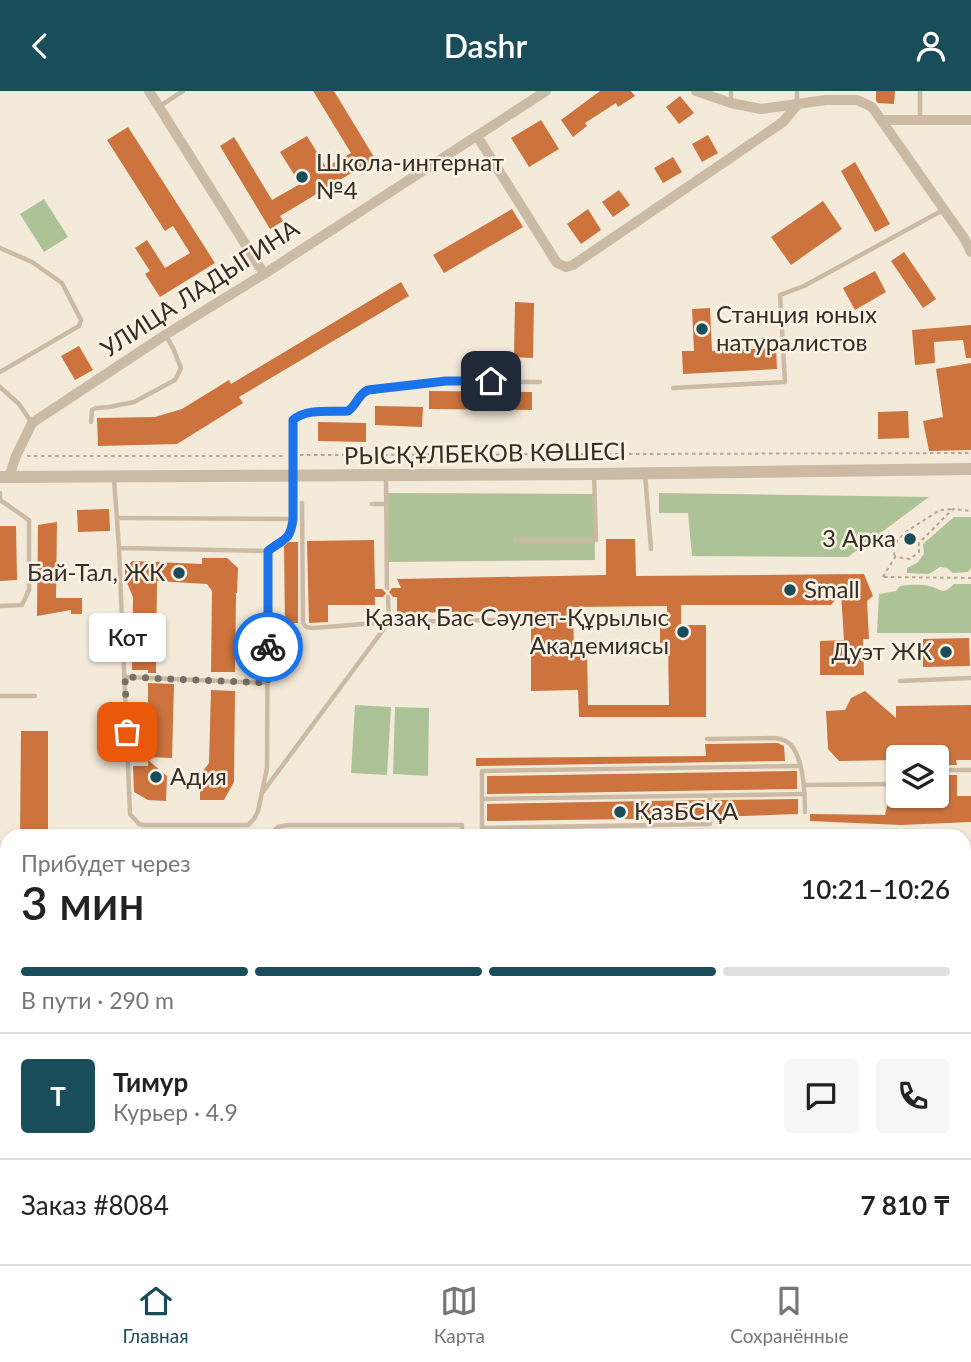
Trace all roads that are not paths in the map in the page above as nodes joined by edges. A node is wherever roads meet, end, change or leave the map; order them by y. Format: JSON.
{"nodes":[{"id":1,"x":149,"y":91,"type":"edge"},
{"id":2,"x":183,"y":91,"type":"edge"},
{"id":3,"x":546,"y":91,"type":"edge"},
{"id":4,"x":696,"y":91,"type":"edge"},
{"id":5,"x":732,"y":91,"type":"edge"},
{"id":6,"x":797,"y":91,"type":"edge"},
{"id":7,"x":920,"y":91,"type":"edge"},
{"id":8,"x":857,"y":95,"type":"edge"},
{"id":9,"x":731,"y":103,"type":"junction"},
{"id":10,"x":797,"y":105,"type":"junction"},
{"id":11,"x":159,"y":106,"type":"junction"},
{"id":12,"x":971,"y":120,"type":"edge"},
{"id":13,"x":882,"y":121,"type":"junction"},
{"id":14,"x":920,"y":121,"type":"junction"},
{"id":15,"x":477,"y":136,"type":"junction"},
{"id":16,"x":944,"y":210,"type":"junction"},
{"id":17,"x":967,"y":239,"type":"edge"},
{"id":18,"x":0,"y":248,"type":"edge"},
{"id":19,"x":971,"y":252,"type":"edge"},
{"id":20,"x":264,"y":274,"type":"junction"},
{"id":21,"x":165,"y":335,"type":"junction"},
{"id":22,"x":0,"y":372,"type":"edge"},
{"id":23,"x":540,"y":382,"type":"dead end"},
{"id":24,"x":0,"y":387,"type":"edge"},
{"id":25,"x":673,"y":388,"type":"dead end"},
{"id":26,"x":91,"y":422,"type":"dead end"},
{"id":27,"x":32,"y":423,"type":"junction"},
{"id":28,"x":971,"y":469,"type":"edge"},
{"id":29,"x":645,"y":473,"type":"junction"},
{"id":30,"x":594,"y":474,"type":"junction"},
{"id":31,"x":386,"y":476,"type":"junction"},
{"id":32,"x":4,"y":477,"type":"edge"},
{"id":33,"x":294,"y":477,"type":"junction"},
{"id":34,"x":114,"y":478,"type":"junction"},
{"id":35,"x":0,"y":493,"type":"edge"},
{"id":36,"x":302,"y":503,"type":"dead end"},
{"id":37,"x":372,"y":504,"type":"dead end"},
{"id":38,"x":387,"y":504,"type":"junction"},
{"id":39,"x":117,"y":518,"type":"junction"},
{"id":40,"x":293,"y":519,"type":"junction"},
{"id":41,"x":515,"y":540,"type":"dead end"},
{"id":42,"x":119,"y":548,"type":"junction"},
{"id":43,"x":651,"y":549,"type":"dead end"},
{"id":44,"x":268,"y":551,"type":"junction"},
{"id":45,"x":387,"y":589,"type":"dead end"},
{"id":46,"x":388,"y":597,"type":"dead end"},
{"id":47,"x":0,"y":606,"type":"edge"},
{"id":48,"x":549,"y":619,"type":"dead end"},
{"id":49,"x":389,"y":622,"type":"junction"},
{"id":50,"x":125,"y":677,"type":"junction"},
{"id":51,"x":971,"y":678,"type":"edge"},
{"id":52,"x":900,"y":681,"type":"dead end"},
{"id":53,"x":268,"y":683,"type":"junction"},
{"id":54,"x":0,"y":696,"type":"edge"},
{"id":55,"x":35,"y":696,"type":"dead end"},
{"id":56,"x":707,"y":740,"type":"dead end"},
{"id":57,"x":800,"y":766,"type":"junction"},
{"id":58,"x":949,"y":770,"type":"edge"},
{"id":59,"x":971,"y":770,"type":"edge"},
{"id":60,"x":886,"y":784,"type":"edge"},
{"id":61,"x":804,"y":785,"type":"junction"},
{"id":62,"x":805,"y":794,"type":"junction"},
{"id":63,"x":261,"y":795,"type":"junction"},
{"id":64,"x":710,"y":796,"type":"junction"},
{"id":65,"x":482,"y":799,"type":"junction"},
{"id":66,"x":804,"y":812,"type":"dead end"},
{"id":67,"x":275,"y":829,"type":"edge"},
{"id":68,"x":462,"y":829,"type":"edge"}],
"edges":[{"from":1,"to":11,"type":"street"},
{"from":2,"to":11,"type":"lane"},
{"from":3,"to":15,"type":"street","name":"УЛИЦА ЛАДЫГИНА"},
{"from":4,"to":9,"type":"street"},
{"from":5,"to":9,"type":"lane"},
{"from":6,"to":10,"type":"lane"},
{"from":7,"to":14,"type":"lane"},
{"from":8,"to":10,"type":"street"},
{"from":8,"to":13,"type":"street"},
{"from":9,"to":10,"type":"street"},
{"from":10,"to":15,"type":"street"},
{"from":11,"to":20,"type":"street"},
{"from":12,"to":14,"type":"street"},
{"from":13,"to":14,"type":"street"},
{"from":13,"to":16,"type":"street"},
{"from":15,"to":20,"type":"street","name":"УЛИЦА ЛАДЫГИНА"},
{"from":16,"to":17,"type":"street"},
{"from":16,"to":25,"type":"lane"},
{"from":17,"to":19,"type":"street"},
{"from":18,"to":22,"type":"lane"},
{"from":20,"to":21,"type":"street","name":"УЛИЦА ЛАДЫГИНА"},
{"from":21,"to":26,"type":"lane"},
{"from":21,"to":27,"type":"street","name":"УЛИЦА ЛАДЫГИНА"},
{"from":23,"to":33,"type":"lane"},
{"from":24,"to":27,"type":"lane"},
{"from":27,"to":32,"type":"street"},
{"from":28,"to":29,"type":"street","name":"РЫСҚҰЛБЕКОВ КӨШЕСІ"},
{"from":29,"to":30,"type":"street","name":"РЫСҚҰЛБЕКОВ КӨШЕСІ"},
{"from":29,"to":43,"type":"lane"},
{"from":30,"to":31,"type":"street","name":"РЫСҚҰЛБЕКОВ КӨШЕСІ"},
{"from":30,"to":41,"type":"lane"},
{"from":31,"to":33,"type":"street","name":"РЫСҚҰЛБЕКОВ КӨШЕСІ"},
{"from":31,"to":38,"type":"lane"},
{"from":32,"to":34,"type":"street","name":"РЫСҚҰЛБЕКОВ КӨШЕСІ"},
{"from":33,"to":34,"type":"street","name":"РЫСҚҰЛБЕКОВ КӨШЕСІ"},
{"from":33,"to":40,"type":"lane"},
{"from":34,"to":39,"type":"lane"},
{"from":35,"to":47,"type":"lane"},
{"from":36,"to":49,"type":"lane"},
{"from":37,"to":38,"type":"lane"},
{"from":38,"to":45,"type":"lane"},
{"from":39,"to":40,"type":"lane"},
{"from":39,"to":42,"type":"lane"},
{"from":40,"to":44,"type":"lane"},
{"from":42,"to":44,"type":"lane"},
{"from":42,"to":50,"type":"lane"},
{"from":44,"to":53,"type":"lane"},
{"from":46,"to":49,"type":"lane"},
{"from":48,"to":49,"type":"lane"},
{"from":49,"to":63,"type":"lane"},
{"from":50,"to":53,"type":"lane"},
{"from":50,"to":63,"type":"lane"},
{"from":51,"to":52,"type":"lane"},
{"from":53,"to":63,"type":"lane"},
{"from":54,"to":55,"type":"lane"},
{"from":56,"to":57,"type":"lane"},
{"from":57,"to":61,"type":"lane"},
{"from":57,"to":65,"type":"lane"},
{"from":58,"to":59,"type":"lane"},
{"from":60,"to":61,"type":"lane"},
{"from":61,"to":62,"type":"lane"},
{"from":62,"to":64,"type":"lane"},
{"from":62,"to":66,"type":"lane"},
{"from":64,"to":65,"type":"lane"},
{"from":64,"to":65,"type":"lane"},
{"from":67,"to":68,"type":"lane"}]}
